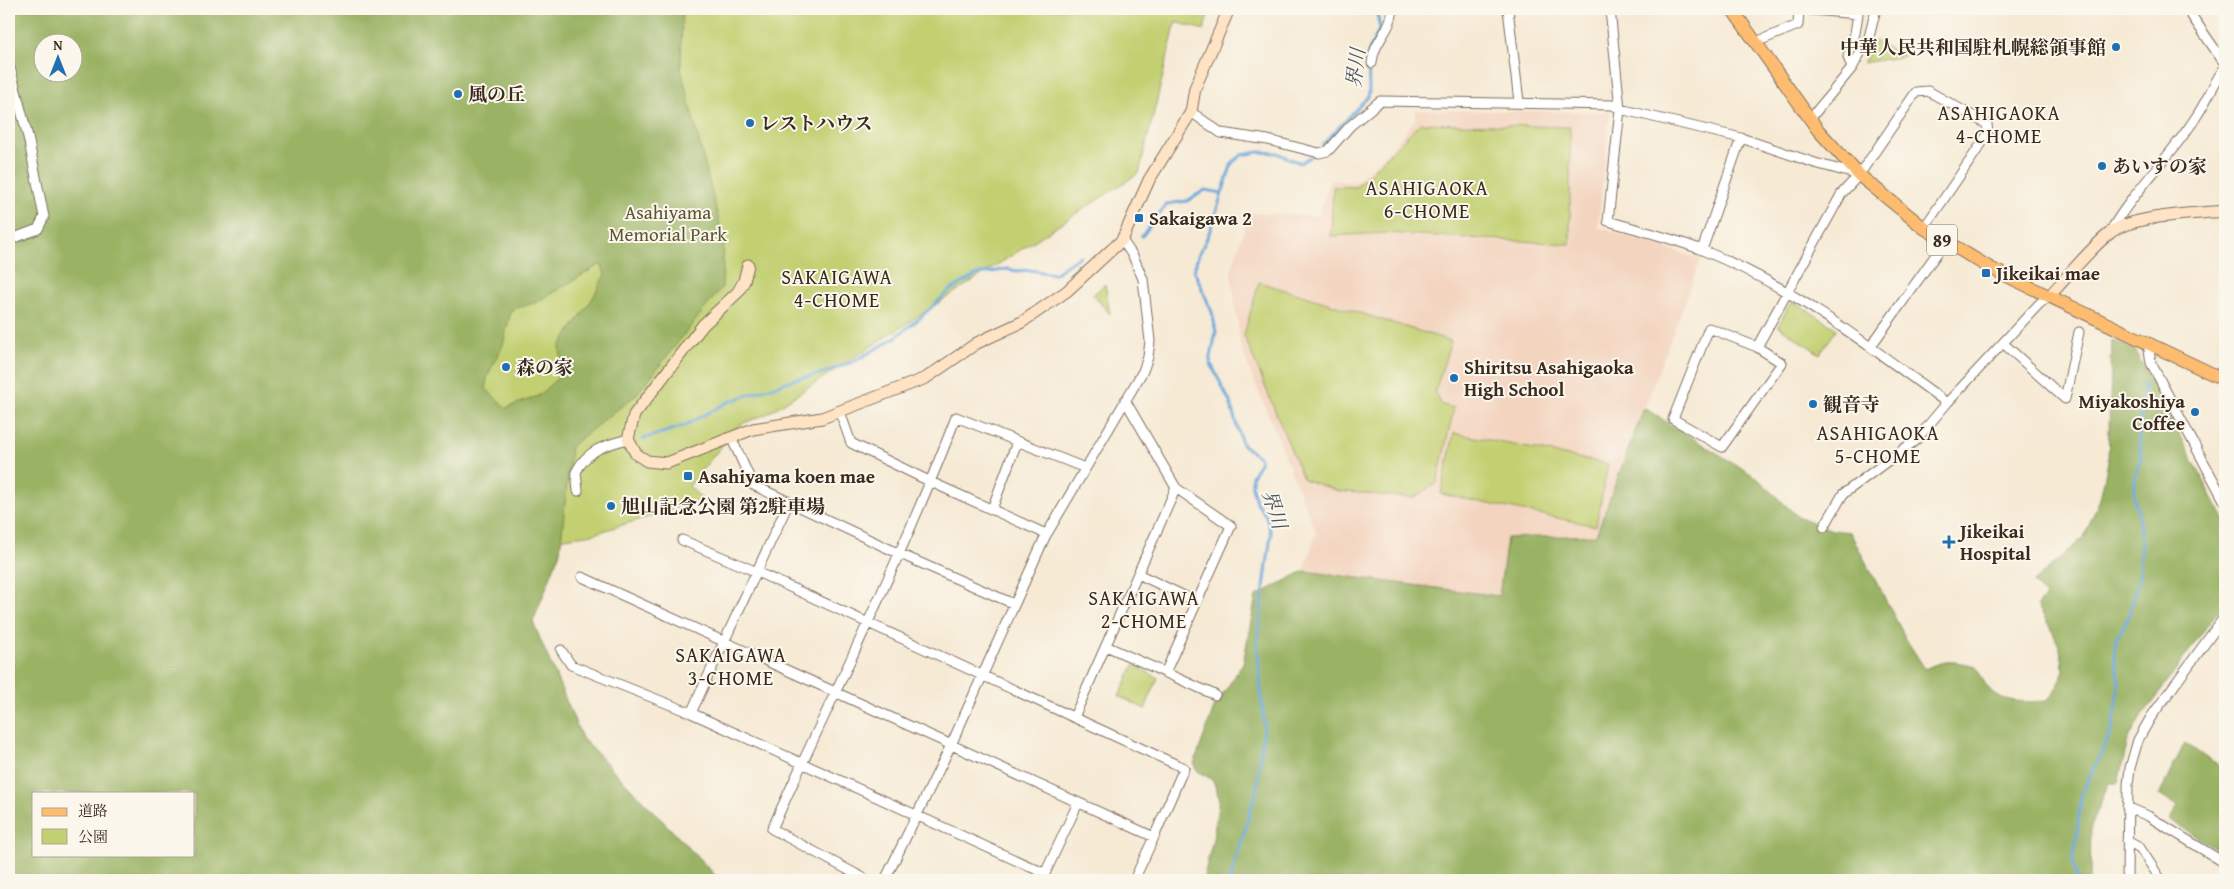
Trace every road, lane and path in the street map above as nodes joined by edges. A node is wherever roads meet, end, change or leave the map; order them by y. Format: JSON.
{"nodes":[{"id":1,"x":1229,"y":9,"type":"edge"},
{"id":2,"x":1393,"y":9,"type":"edge"},
{"id":3,"x":1508,"y":9,"type":"edge"},
{"id":4,"x":1610,"y":9,"type":"edge"},
{"id":5,"x":1732,"y":9,"type":"edge"},
{"id":6,"x":1799,"y":9,"type":"edge"},
{"id":7,"x":1876,"y":9,"type":"edge"},
{"id":8,"x":2187,"y":9,"type":"edge"},
{"id":9,"x":1756,"y":42,"type":"junction"},
{"id":10,"x":1372,"y":63,"type":"dead end"},
{"id":11,"x":9,"y":64,"type":"edge"},
{"id":12,"x":2225,"y":65,"type":"edge"},
{"id":13,"x":1852,"y":68,"type":"junction"},
{"id":14,"x":1519,"y":102,"type":"junction"},
{"id":15,"x":1620,"y":108,"type":"junction"},
{"id":16,"x":1191,"y":112,"type":"junction"},
{"id":17,"x":1810,"y":119,"type":"junction"},
{"id":18,"x":1741,"y":138,"type":"junction"},
{"id":19,"x":1859,"y":175,"type":"junction"},
{"id":20,"x":2225,"y":211,"type":"edge"},
{"id":21,"x":1924,"y":228,"type":"junction"},
{"id":22,"x":2110,"y":232,"type":"junction"},
{"id":23,"x":9,"y":240,"type":"edge"},
{"id":24,"x":1122,"y":240,"type":"junction"},
{"id":25,"x":1946,"y":242,"type":"junction"},
{"id":26,"x":1702,"y":250,"type":"junction"},
{"id":27,"x":748,"y":264,"type":"dead end"},
{"id":28,"x":1789,"y":293,"type":"junction"},
{"id":29,"x":2049,"y":296,"type":"junction"},
{"id":30,"x":2079,"y":332,"type":"dead end"},
{"id":31,"x":2148,"y":343,"type":"junction"},
{"id":32,"x":2004,"y":344,"type":"junction"},
{"id":33,"x":1871,"y":346,"type":"junction"},
{"id":34,"x":1757,"y":347,"type":"junction"},
{"id":35,"x":2225,"y":380,"type":"edge"},
{"id":36,"x":1125,"y":400,"type":"junction"},
{"id":37,"x":1947,"y":403,"type":"junction"},
{"id":38,"x":840,"y":412,"type":"junction"},
{"id":39,"x":731,"y":436,"type":"junction"},
{"id":40,"x":628,"y":439,"type":"junction"},
{"id":41,"x":1017,"y":442,"type":"junction"},
{"id":42,"x":1085,"y":468,"type":"junction"},
{"id":43,"x":931,"y":482,"type":"junction"},
{"id":44,"x":1176,"y":488,"type":"junction"},
{"id":45,"x":578,"y":490,"type":"dead end"},
{"id":46,"x":789,"y":502,"type":"junction"},
{"id":47,"x":2225,"y":502,"type":"edge"},
{"id":48,"x":992,"y":509,"type":"junction"},
{"id":49,"x":1824,"y":527,"type":"dead end"},
{"id":50,"x":1046,"y":534,"type":"junction"},
{"id":51,"x":682,"y":540,"type":"dead end"},
{"id":52,"x":900,"y":554,"type":"junction"},
{"id":53,"x":757,"y":572,"type":"junction"},
{"id":54,"x":1138,"y":574,"type":"junction"},
{"id":55,"x":582,"y":577,"type":"dead end"},
{"id":56,"x":1197,"y":602,"type":"junction"},
{"id":57,"x":1014,"y":604,"type":"junction"},
{"id":58,"x":2225,"y":616,"type":"edge"},
{"id":59,"x":868,"y":623,"type":"junction"},
{"id":60,"x":724,"y":643,"type":"junction"},
{"id":61,"x":1106,"y":646,"type":"junction"},
{"id":62,"x":561,"y":650,"type":"dead end"},
{"id":63,"x":1165,"y":673,"type":"junction"},
{"id":64,"x":982,"y":676,"type":"junction"},
{"id":65,"x":836,"y":693,"type":"junction"},
{"id":66,"x":1215,"y":696,"type":"dead end"},
{"id":67,"x":691,"y":713,"type":"junction"},
{"id":68,"x":1074,"y":717,"type":"junction"},
{"id":69,"x":951,"y":745,"type":"junction"},
{"id":70,"x":802,"y":763,"type":"junction"},
{"id":71,"x":1078,"y":802,"type":"junction"},
{"id":72,"x":2127,"y":807,"type":"junction"},
{"id":73,"x":915,"y":815,"type":"junction"},
{"id":74,"x":1154,"y":837,"type":"junction"},
{"id":75,"x":2127,"y":841,"type":"junction"},
{"id":76,"x":2225,"y":863,"type":"edge"},
{"id":77,"x":1043,"y":877,"type":"edge"},
{"id":78,"x":867,"y":880,"type":"edge"},
{"id":79,"x":885,"y":880,"type":"edge"},
{"id":80,"x":1134,"y":880,"type":"edge"},
{"id":81,"x":2126,"y":880,"type":"edge"},
{"id":82,"x":2161,"y":880,"type":"edge"}],
"edges":[{"from":1,"to":16,"type":"street"},
{"from":2,"to":10,"type":"street"},
{"from":3,"to":14,"type":"street"},
{"from":4,"to":15,"type":"street"},
{"from":5,"to":9,"type":"main road","number":"89"},
{"from":6,"to":9,"type":"street"},
{"from":6,"to":13,"type":"street"},
{"from":7,"to":13,"type":"street"},
{"from":8,"to":12,"type":"street"},
{"from":9,"to":17,"type":"main road","number":"89"},
{"from":11,"to":23,"type":"street"},
{"from":12,"to":22,"type":"street"},
{"from":13,"to":17,"type":"street"},
{"from":14,"to":15,"type":"street"},
{"from":14,"to":16,"type":"street"},
{"from":15,"to":18,"type":"street"},
{"from":15,"to":26,"type":"street"},
{"from":16,"to":24,"type":"street"},
{"from":17,"to":19,"type":"main road","number":"89"},
{"from":18,"to":19,"type":"street"},
{"from":18,"to":26,"type":"street"},
{"from":19,"to":21,"type":"main road","number":"89"},
{"from":19,"to":21,"type":"street"},
{"from":19,"to":28,"type":"street"},
{"from":20,"to":22,"type":"street"},
{"from":21,"to":25,"type":"main road","number":"89"},
{"from":22,"to":29,"type":"street"},
{"from":24,"to":36,"type":"street"},
{"from":24,"to":38,"type":"street"},
{"from":25,"to":29,"type":"main road","number":"89"},
{"from":25,"to":33,"type":"street"},
{"from":26,"to":28,"type":"street"},
{"from":27,"to":40,"type":"street"},
{"from":28,"to":33,"type":"street"},
{"from":28,"to":34,"type":"street"},
{"from":29,"to":31,"type":"main road","number":"89"},
{"from":29,"to":32,"type":"street"},
{"from":30,"to":32,"type":"street"},
{"from":31,"to":35,"type":"main road","number":"89"},
{"from":31,"to":47,"type":"street"},
{"from":32,"to":37,"type":"street"},
{"from":33,"to":37,"type":"street"},
{"from":34,"to":34,"type":"street"},
{"from":36,"to":42,"type":"street"},
{"from":36,"to":44,"type":"street"},
{"from":37,"to":49,"type":"street"},
{"from":38,"to":39,"type":"street"},
{"from":38,"to":43,"type":"street"},
{"from":39,"to":40,"type":"street"},
{"from":39,"to":46,"type":"street"},
{"from":40,"to":45,"type":"street"},
{"from":41,"to":42,"type":"street"},
{"from":41,"to":43,"type":"street"},
{"from":41,"to":48,"type":"street"},
{"from":42,"to":50,"type":"street"},
{"from":43,"to":48,"type":"street"},
{"from":43,"to":52,"type":"street"},
{"from":44,"to":54,"type":"street"},
{"from":44,"to":56,"type":"street"},
{"from":46,"to":52,"type":"street"},
{"from":46,"to":53,"type":"street"},
{"from":48,"to":50,"type":"street"},
{"from":50,"to":57,"type":"street"},
{"from":51,"to":53,"type":"street"},
{"from":52,"to":57,"type":"street"},
{"from":52,"to":59,"type":"street"},
{"from":53,"to":59,"type":"street"},
{"from":53,"to":60,"type":"street"},
{"from":54,"to":56,"type":"street"},
{"from":54,"to":61,"type":"street"},
{"from":55,"to":60,"type":"street"},
{"from":56,"to":63,"type":"street"},
{"from":57,"to":64,"type":"street"},
{"from":58,"to":72,"type":"street"},
{"from":59,"to":64,"type":"street"},
{"from":59,"to":65,"type":"street"},
{"from":60,"to":65,"type":"street"},
{"from":60,"to":67,"type":"street"},
{"from":61,"to":63,"type":"street"},
{"from":61,"to":68,"type":"street"},
{"from":62,"to":67,"type":"street"},
{"from":63,"to":66,"type":"street"},
{"from":64,"to":68,"type":"street"},
{"from":64,"to":69,"type":"street"},
{"from":65,"to":69,"type":"street"},
{"from":65,"to":70,"type":"street"},
{"from":67,"to":70,"type":"street"},
{"from":68,"to":74,"type":"street"},
{"from":69,"to":71,"type":"street"},
{"from":69,"to":73,"type":"street"},
{"from":70,"to":73,"type":"street"},
{"from":70,"to":78,"type":"street"},
{"from":71,"to":74,"type":"street"},
{"from":71,"to":77,"type":"street"},
{"from":72,"to":75,"type":"street"},
{"from":72,"to":76,"type":"street"},
{"from":73,"to":77,"type":"street"},
{"from":73,"to":79,"type":"street"},
{"from":74,"to":80,"type":"street"},
{"from":75,"to":81,"type":"street"},
{"from":75,"to":82,"type":"street"}]}
